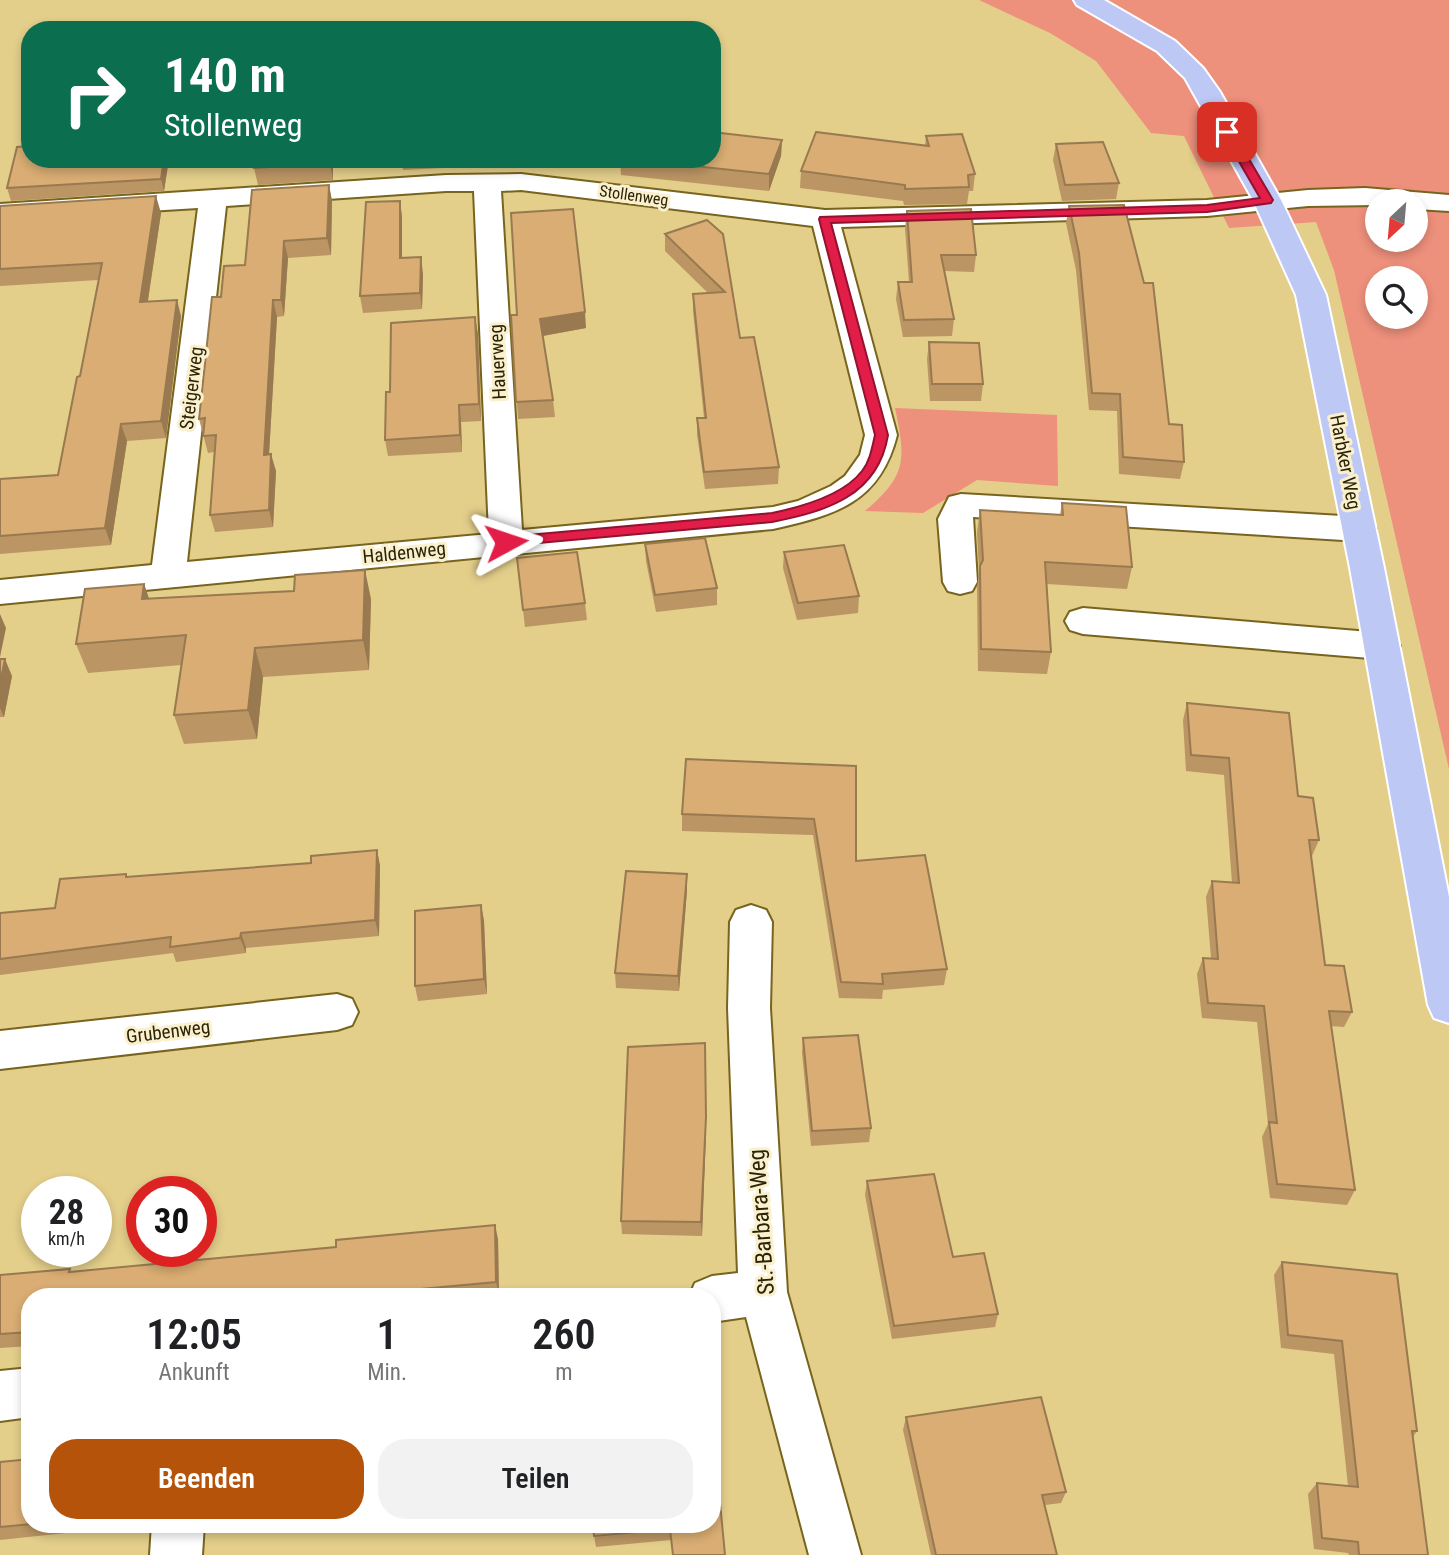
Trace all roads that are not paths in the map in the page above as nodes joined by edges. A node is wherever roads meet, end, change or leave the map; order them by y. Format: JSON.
{"nodes":[{"id":1,"x":1086,"y":0,"type":"edge"},
{"id":2,"x":487,"y":182,"type":"junction"},
{"id":3,"x":214,"y":198,"type":"junction"},
{"id":4,"x":1308,"y":198,"type":"junction"},
{"id":5,"x":1267,"y":200,"type":"junction"},
{"id":6,"x":1449,"y":202,"type":"edge"},
{"id":7,"x":1365,"y":210,"type":"edge"},
{"id":8,"x":0,"y":212,"type":"edge"},
{"id":9,"x":825,"y":219,"type":"junction"},
{"id":10,"x":1428,"y":225,"type":"edge"},
{"id":11,"x":1449,"y":229,"type":"edge"},
{"id":12,"x":1359,"y":529,"type":"junction"},
{"id":13,"x":506,"y":542,"type":"junction"},
{"id":14,"x":168,"y":578,"type":"junction"},
{"id":15,"x":960,"y":582,"type":"dead end"},
{"id":16,"x":0,"y":592,"type":"edge"},
{"id":17,"x":1083,"y":621,"type":"dead end"},
{"id":18,"x":1382,"y":646,"type":"junction"},
{"id":19,"x":751,"y":922,"type":"dead end"},
{"id":20,"x":1449,"y":1005,"type":"edge"},
{"id":21,"x":337,"y":1012,"type":"dead end"},
{"id":22,"x":0,"y":1051,"type":"edge"},
{"id":23,"x":762,"y":1292,"type":"junction"},
{"id":24,"x":721,"y":1299,"type":"edge"},
{"id":25,"x":21,"y":1393,"type":"edge"},
{"id":26,"x":0,"y":1396,"type":"edge"},
{"id":27,"x":177,"y":1533,"type":"edge"},
{"id":28,"x":176,"y":1555,"type":"edge"},
{"id":29,"x":835,"y":1555,"type":"edge"}],
"edges":[{"from":1,"to":5,"type":"main road","name":"Harbker Weg"},
{"from":2,"to":3,"type":"street","name":"Stollenweg"},
{"from":2,"to":9,"type":"street","name":"Stollenweg"},
{"from":2,"to":13,"type":"street","name":"Hauerweg"},
{"from":3,"to":8,"type":"street","name":"Stollenweg"},
{"from":3,"to":14,"type":"street","name":"Steigerweg"},
{"from":4,"to":5,"type":"street","name":"Stollenweg"},
{"from":4,"to":6,"type":"street"},
{"from":4,"to":7,"type":"street"},
{"from":5,"to":9,"type":"street","name":"Stollenweg"},
{"from":5,"to":12,"type":"main road","name":"Harbker Weg"},
{"from":9,"to":13,"type":"street","name":"Haldenweg"},
{"from":10,"to":11,"type":"street"},
{"from":12,"to":15,"type":"street"},
{"from":12,"to":18,"type":"main road","name":"Harbker Weg"},
{"from":13,"to":14,"type":"street","name":"Haldenweg"},
{"from":14,"to":16,"type":"street","name":"Haldenweg"},
{"from":17,"to":18,"type":"street"},
{"from":18,"to":20,"type":"main road","name":"Harbker Weg"},
{"from":19,"to":23,"type":"street","name":"St.-Barbara-Weg"},
{"from":21,"to":22,"type":"street","name":"Grubenweg"},
{"from":23,"to":24,"type":"street"},
{"from":23,"to":29,"type":"street","name":"St.-Barbara-Weg"},
{"from":25,"to":26,"type":"street"},
{"from":27,"to":28,"type":"street"}]}
